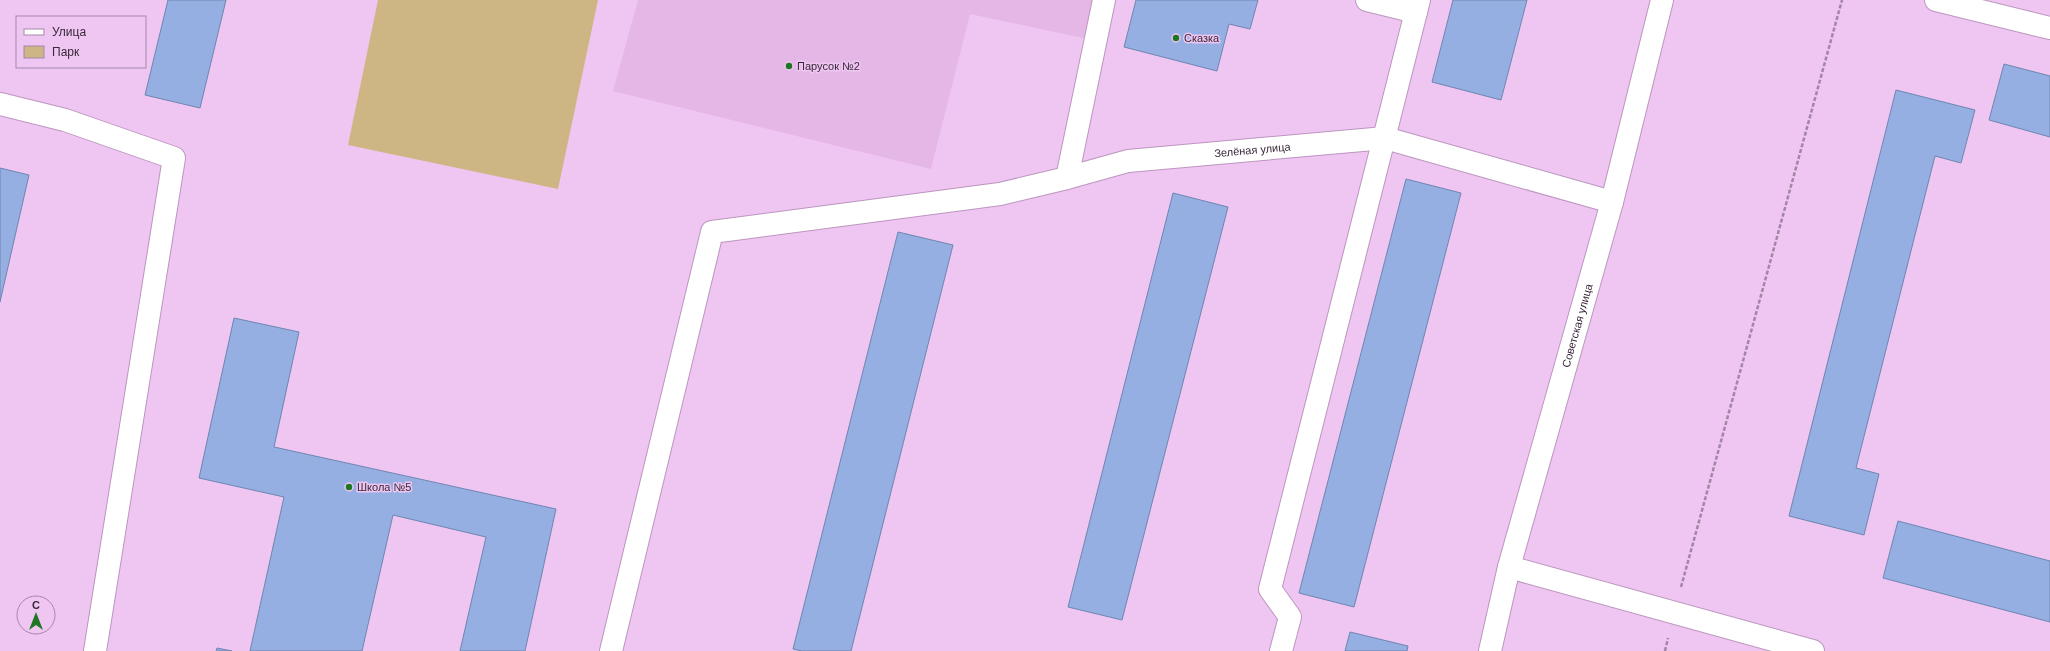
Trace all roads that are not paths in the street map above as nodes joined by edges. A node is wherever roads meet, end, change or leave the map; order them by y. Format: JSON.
{"nodes":[{"id":1,"x":1104,"y":0,"type":"edge"},
{"id":2,"x":1367,"y":0,"type":"edge"},
{"id":3,"x":1662,"y":0,"type":"edge"},
{"id":4,"x":1936,"y":0,"type":"edge"},
{"id":5,"x":1418,"y":6,"type":"edge"},
{"id":6,"x":2050,"y":28,"type":"edge"},
{"id":7,"x":0,"y":104,"type":"edge"},
{"id":8,"x":1385,"y":138,"type":"junction"},
{"id":9,"x":1067,"y":178,"type":"junction"},
{"id":10,"x":1612,"y":202,"type":"junction"},
{"id":11,"x":1509,"y":567,"type":"junction"},
{"id":12,"x":95,"y":651,"type":"edge"},
{"id":13,"x":611,"y":651,"type":"edge"},
{"id":14,"x":1281,"y":651,"type":"edge"},
{"id":15,"x":1490,"y":651,"type":"edge"},
{"id":16,"x":1813,"y":651,"type":"edge"}],
"edges":[{"from":1,"to":9,"type":"street"},
{"from":2,"to":5,"type":"street"},
{"from":3,"to":10,"type":"street","name":"Советская улица"},
{"from":4,"to":6,"type":"street"},
{"from":5,"to":8,"type":"street"},
{"from":7,"to":12,"type":"street"},
{"from":8,"to":9,"type":"street","name":"Зелёная улица"},
{"from":8,"to":10,"type":"street","name":"Зелёная улица"},
{"from":8,"to":14,"type":"street"},
{"from":9,"to":13,"type":"street","name":"Зелёная улица"},
{"from":10,"to":11,"type":"street","name":"Советская улица"},
{"from":11,"to":15,"type":"street","name":"Советская улица"},
{"from":11,"to":16,"type":"street"}]}
